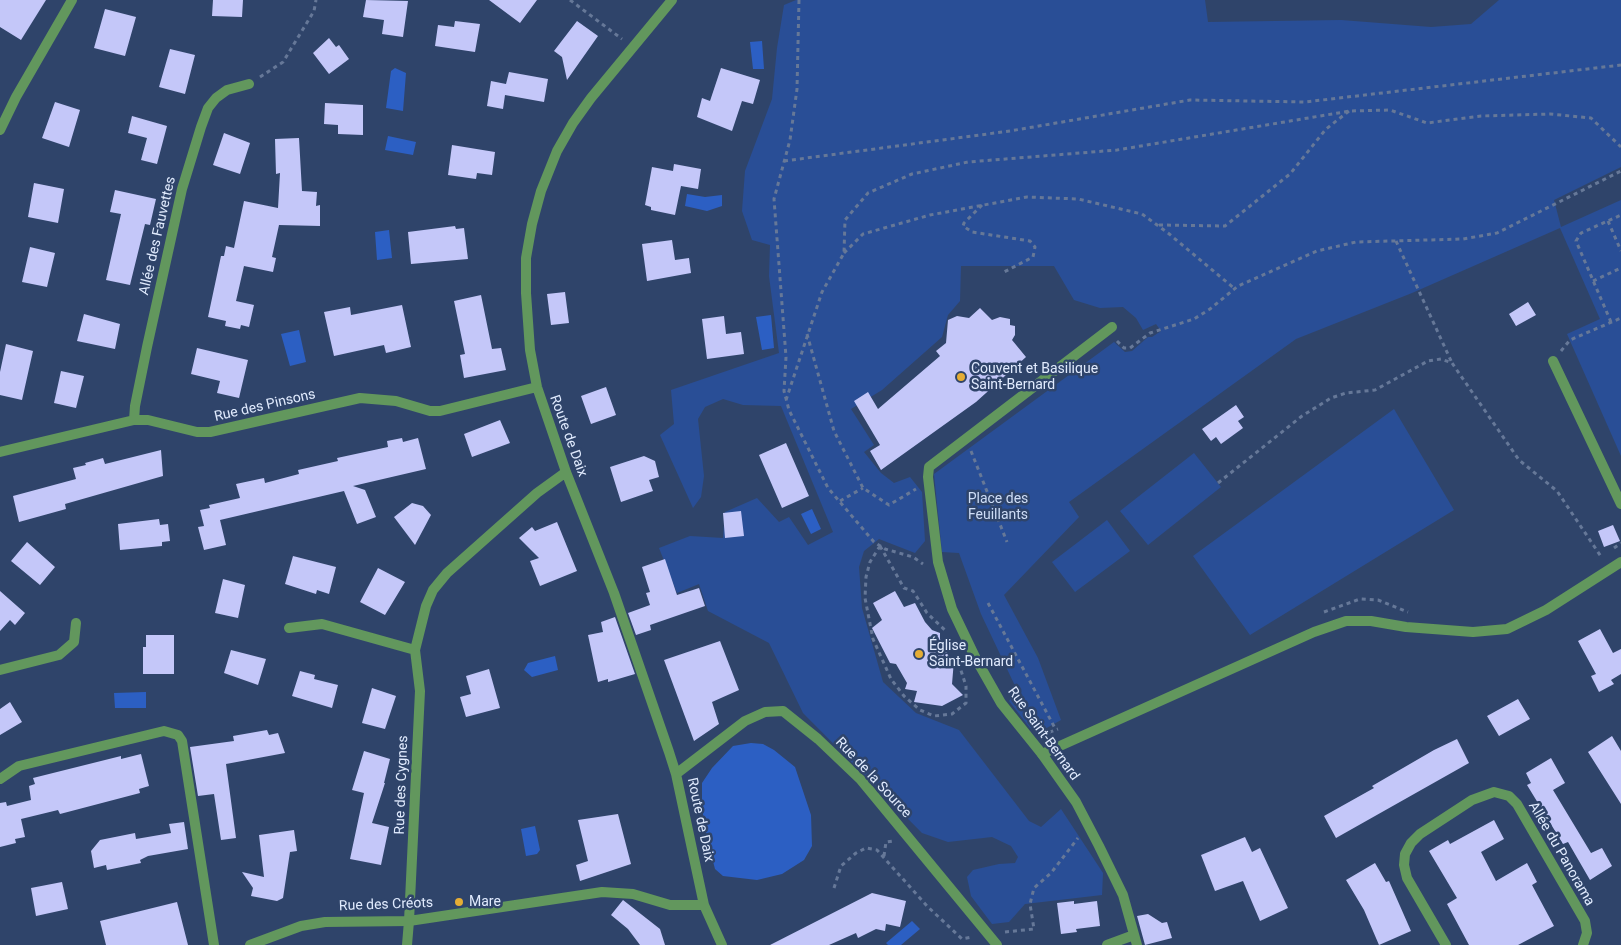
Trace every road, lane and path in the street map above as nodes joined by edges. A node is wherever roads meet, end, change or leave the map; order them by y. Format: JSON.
{"nodes":[{"id":1,"x":72,"y":0,"type":"edge"},
{"id":2,"x":316,"y":0,"type":"edge"},
{"id":3,"x":570,"y":0,"type":"edge"},
{"id":4,"x":672,"y":0,"type":"edge"},
{"id":5,"x":799,"y":0,"type":"edge"},
{"id":6,"x":632,"y":47,"type":"junction"},
{"id":7,"x":1621,"y":65,"type":"edge"},
{"id":8,"x":249,"y":84,"type":"joint"},
{"id":9,"x":1350,"y":111,"type":"junction"},
{"id":10,"x":0,"y":130,"type":"edge"},
{"id":11,"x":1621,"y":147,"type":"edge"},
{"id":12,"x":784,"y":161,"type":"junction"},
{"id":13,"x":1621,"y":171,"type":"edge"},
{"id":14,"x":982,"y":205,"type":"junction"},
{"id":15,"x":1621,"y":215,"type":"edge"},
{"id":16,"x":1608,"y":221,"type":"junction"},
{"id":17,"x":1158,"y":225,"type":"junction"},
{"id":18,"x":1396,"y":241,"type":"junction"},
{"id":19,"x":1621,"y":250,"type":"edge"},
{"id":20,"x":844,"y":253,"type":"junction"},
{"id":21,"x":1621,"y":268,"type":"edge"},
{"id":22,"x":1004,"y":272,"type":"dead end"},
{"id":23,"x":1593,"y":281,"type":"junction"},
{"id":24,"x":1235,"y":289,"type":"junction"},
{"id":25,"x":1621,"y":318,"type":"edge"},
{"id":26,"x":1611,"y":322,"type":"junction"},
{"id":27,"x":1110,"y":328,"type":"joint"},
{"id":28,"x":807,"y":333,"type":"junction"},
{"id":29,"x":1553,"y":361,"type":"joint"},
{"id":30,"x":1452,"y":363,"type":"junction"},
{"id":31,"x":536,"y":387,"type":"junction"},
{"id":32,"x":786,"y":400,"type":"junction"},
{"id":33,"x":134,"y":420,"type":"junction"},
{"id":34,"x":966,"y":439,"type":"junction"},
{"id":35,"x":0,"y":452,"type":"edge"},
{"id":36,"x":566,"y":472,"type":"junction"},
{"id":37,"x":928,"y":479,"type":"junction"},
{"id":38,"x":1218,"y":483,"type":"dead end"},
{"id":39,"x":863,"y":488,"type":"junction"},
{"id":40,"x":840,"y":501,"type":"junction"},
{"id":41,"x":1621,"y":504,"type":"edge"},
{"id":42,"x":1007,"y":542,"type":"dead end"},
{"id":43,"x":880,"y":546,"type":"junction"},
{"id":44,"x":1602,"y":558,"type":"dead end"},
{"id":45,"x":938,"y":562,"type":"junction"},
{"id":46,"x":1621,"y":562,"type":"edge"},
{"id":47,"x":988,"y":603,"type":"dead end"},
{"id":48,"x":76,"y":622,"type":"dead end"},
{"id":49,"x":289,"y":628,"type":"dead end"},
{"id":50,"x":948,"y":637,"type":"dead end"},
{"id":51,"x":414,"y":650,"type":"junction"},
{"id":52,"x":955,"y":653,"type":"dead end"},
{"id":53,"x":0,"y":670,"type":"edge"},
{"id":54,"x":1056,"y":730,"type":"dead end"},
{"id":55,"x":1042,"y":754,"type":"junction"},
{"id":56,"x":676,"y":774,"type":"junction"},
{"id":57,"x":0,"y":779,"type":"edge"},
{"id":58,"x":1088,"y":825,"type":"junction"},
{"id":59,"x":834,"y":888,"type":"dead end"},
{"id":60,"x":704,"y":905,"type":"junction"},
{"id":61,"x":409,"y":921,"type":"junction"},
{"id":62,"x":987,"y":934,"type":"junction"},
{"id":63,"x":1136,"y":940,"type":"edge"},
{"id":64,"x":214,"y":945,"type":"edge"},
{"id":65,"x":250,"y":945,"type":"edge"},
{"id":66,"x":407,"y":945,"type":"edge"},
{"id":67,"x":722,"y":945,"type":"edge"},
{"id":68,"x":997,"y":945,"type":"edge"},
{"id":69,"x":1107,"y":945,"type":"edge"},
{"id":70,"x":1446,"y":945,"type":"edge"},
{"id":71,"x":1584,"y":945,"type":"edge"}],
"edges":[{"from":1,"to":10,"type":"street"},
{"from":2,"to":8,"type":"path"},
{"from":3,"to":6,"type":"path"},
{"from":4,"to":6,"type":"street","name":"Route de Daix"},
{"from":5,"to":12,"type":"path"},
{"from":6,"to":31,"type":"street","name":"Route de Daix"},
{"from":7,"to":12,"type":"path"},
{"from":8,"to":33,"type":"street","name":"Allée des Fauvettes"},
{"from":9,"to":11,"type":"path"},
{"from":9,"to":17,"type":"path"},
{"from":9,"to":20,"type":"path"},
{"from":12,"to":32,"type":"path"},
{"from":13,"to":18,"type":"path"},
{"from":14,"to":17,"type":"path"},
{"from":14,"to":20,"type":"path"},
{"from":14,"to":22,"type":"path"},
{"from":15,"to":16,"type":"path"},
{"from":16,"to":19,"type":"path"},
{"from":16,"to":23,"type":"path"},
{"from":17,"to":24,"type":"path"},
{"from":18,"to":24,"type":"path"},
{"from":18,"to":30,"type":"path"},
{"from":20,"to":28,"type":"path"},
{"from":21,"to":23,"type":"path"},
{"from":23,"to":26,"type":"path"},
{"from":24,"to":27,"type":"path"},
{"from":25,"to":26,"type":"path"},
{"from":26,"to":29,"type":"path"},
{"from":27,"to":34,"type":"street"},
{"from":28,"to":32,"type":"path"},
{"from":28,"to":39,"type":"path"},
{"from":29,"to":41,"type":"street"},
{"from":30,"to":38,"type":"path"},
{"from":30,"to":44,"type":"path"},
{"from":31,"to":33,"type":"street","name":"Rue des Pinsons"},
{"from":31,"to":36,"type":"street","name":"Route de Daix"},
{"from":32,"to":40,"type":"path"},
{"from":33,"to":35,"type":"street","name":"Rue des Pinsons"},
{"from":34,"to":37,"type":"street"},
{"from":34,"to":42,"type":"path"},
{"from":36,"to":51,"type":"street","name":"Rue des Cygnes"},
{"from":36,"to":56,"type":"street","name":"Route de Daix"},
{"from":37,"to":39,"type":"path"},
{"from":37,"to":45,"type":"street","name":"Rue Saint-Bernard"},
{"from":39,"to":40,"type":"path"},
{"from":40,"to":43,"type":"path"},
{"from":43,"to":45,"type":"path"},
{"from":43,"to":50,"type":"path"},
{"from":43,"to":52,"type":"path"},
{"from":45,"to":55,"type":"street","name":"Rue Saint-Bernard"},
{"from":46,"to":55,"type":"street"},
{"from":47,"to":54,"type":"path"},
{"from":48,"to":53,"type":"street"},
{"from":49,"to":51,"type":"street"},
{"from":51,"to":61,"type":"street","name":"Rue des Cygnes"},
{"from":55,"to":58,"type":"street","name":"Rue Saint-Bernard"},
{"from":56,"to":60,"type":"street","name":"Route de Daix"},
{"from":56,"to":62,"type":"street","name":"Rue de la Source"},
{"from":57,"to":64,"type":"street"},
{"from":58,"to":62,"type":"path"},
{"from":58,"to":63,"type":"street","name":"Rue Saint-Bernard"},
{"from":59,"to":62,"type":"path"},
{"from":60,"to":61,"type":"street","name":"Rue des Créots"},
{"from":60,"to":67,"type":"street","name":"Route de Daix"},
{"from":61,"to":65,"type":"street","name":"Rue des Créots"},
{"from":61,"to":66,"type":"street","name":"Rue des Cygnes"},
{"from":62,"to":68,"type":"street","name":"Rue de la Source"},
{"from":63,"to":69,"type":"street"},
{"from":70,"to":71,"type":"street","name":"Allée du Panorama"}]}
